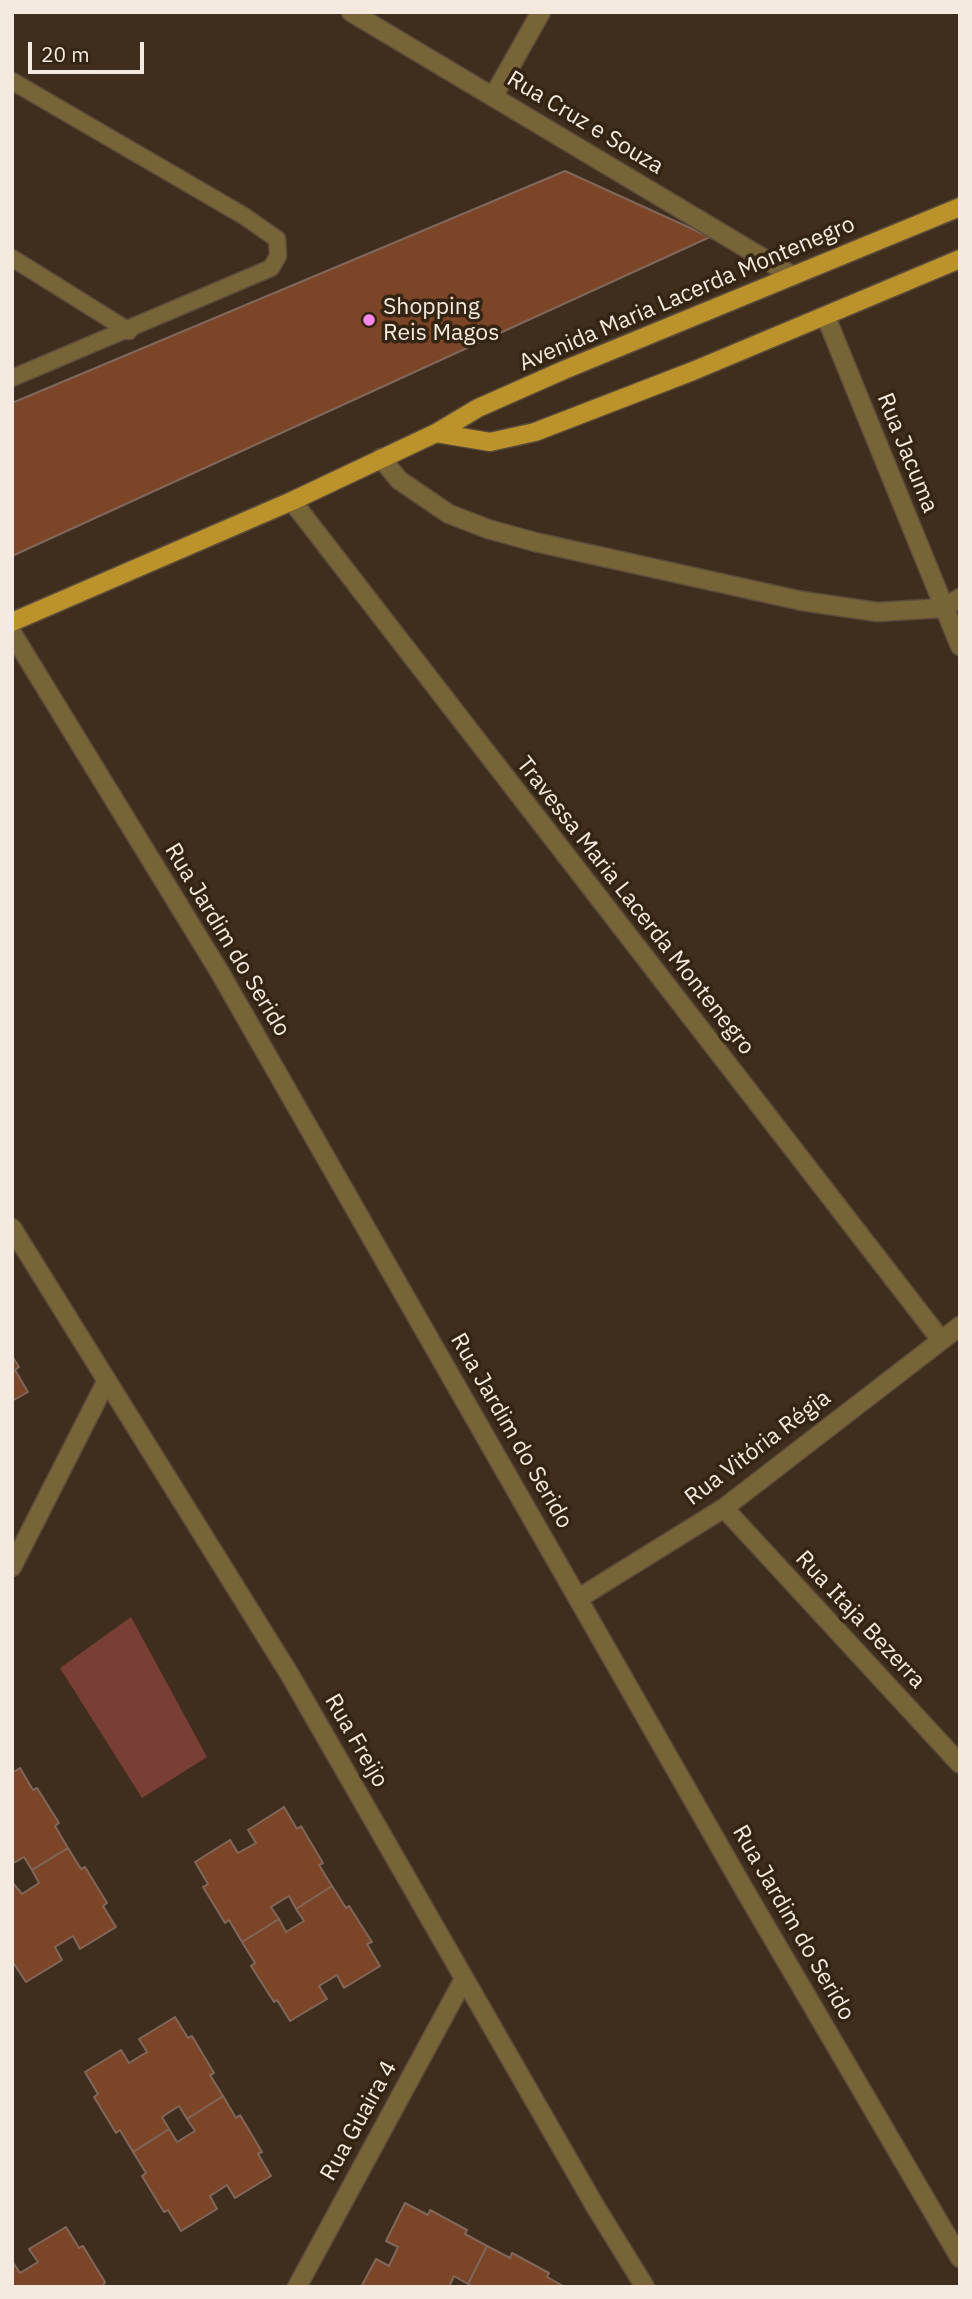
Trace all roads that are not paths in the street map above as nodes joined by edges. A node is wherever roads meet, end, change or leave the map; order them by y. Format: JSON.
{"nodes":[{"id":1,"x":351,"y":12,"type":"edge"},
{"id":2,"x":541,"y":12,"type":"edge"},
{"id":3,"x":12,"y":81,"type":"edge"},
{"id":4,"x":493,"y":97,"type":"junction"},
{"id":5,"x":960,"y":207,"type":"edge"},
{"id":6,"x":12,"y":258,"type":"edge"},
{"id":7,"x":960,"y":259,"type":"edge"},
{"id":8,"x":793,"y":276,"type":"junction"},
{"id":9,"x":826,"y":317,"type":"junction"},
{"id":10,"x":129,"y":331,"type":"junction"},
{"id":11,"x":12,"y":378,"type":"edge"},
{"id":12,"x":436,"y":433,"type":"junction"},
{"id":13,"x":382,"y":458,"type":"junction"},
{"id":14,"x":292,"y":501,"type":"junction"},
{"id":15,"x":960,"y":598,"type":"edge"},
{"id":16,"x":943,"y":608,"type":"junction"},
{"id":17,"x":12,"y":622,"type":"edge"},
{"id":18,"x":12,"y":633,"type":"edge"},
{"id":19,"x":960,"y":646,"type":"edge"},
{"id":20,"x":12,"y":1228,"type":"edge"},
{"id":21,"x":960,"y":1326,"type":"edge"},
{"id":22,"x":941,"y":1340,"type":"junction"},
{"id":23,"x":106,"y":1382,"type":"junction"},
{"id":24,"x":724,"y":1508,"type":"junction"},
{"id":25,"x":12,"y":1567,"type":"edge"},
{"id":26,"x":579,"y":1598,"type":"junction"},
{"id":27,"x":960,"y":1764,"type":"edge"},
{"id":28,"x":464,"y":1979,"type":"junction"},
{"id":29,"x":960,"y":2258,"type":"edge"},
{"id":30,"x":297,"y":2287,"type":"edge"},
{"id":31,"x":645,"y":2287,"type":"edge"}],
"edges":[{"from":1,"to":4,"type":"street","name":"Rua Cruz e Souza"},
{"from":2,"to":4,"type":"street"},
{"from":3,"to":10,"type":"lane"},
{"from":4,"to":8,"type":"street","name":"Rua Cruz e Souza"},
{"from":5,"to":8,"type":"main road","name":"Avenida Maria Lacerda Montenegro"},
{"from":6,"to":10,"type":"lane"},
{"from":7,"to":9,"type":"main road"},
{"from":8,"to":12,"type":"main road","name":"Avenida Maria Lacerda Montenegro"},
{"from":9,"to":12,"type":"main road"},
{"from":9,"to":16,"type":"street","name":"Rua Jacuma"},
{"from":10,"to":11,"type":"lane"},
{"from":12,"to":13,"type":"main road","name":"Avenida Maria Lacerda Montenegro"},
{"from":13,"to":14,"type":"main road","name":"Avenida Maria Lacerda Montenegro"},
{"from":13,"to":16,"type":"street"},
{"from":14,"to":17,"type":"main road","name":"Avenida Maria Lacerda Montenegro"},
{"from":14,"to":22,"type":"street","name":"Travessa Maria Lacerda Montenegro"},
{"from":15,"to":16,"type":"street"},
{"from":16,"to":19,"type":"street","name":"Rua Jacuma"},
{"from":18,"to":26,"type":"street","name":"Rua Jardim do Serido"},
{"from":20,"to":23,"type":"street","name":"Rua Freijo"},
{"from":21,"to":22,"type":"street","name":"Rua Vitória Régia"},
{"from":22,"to":24,"type":"street","name":"Rua Vitória Régia"},
{"from":23,"to":25,"type":"street"},
{"from":23,"to":28,"type":"street","name":"Rua Freijo"},
{"from":24,"to":26,"type":"street","name":"Rua Vitória Régia"},
{"from":24,"to":27,"type":"street","name":"Rua Itaja Bezerra"},
{"from":26,"to":29,"type":"street","name":"Rua Jardim do Serido"},
{"from":28,"to":30,"type":"street","name":"Rua Guaira 4"},
{"from":28,"to":31,"type":"street","name":"Rua Freijo"}]}
